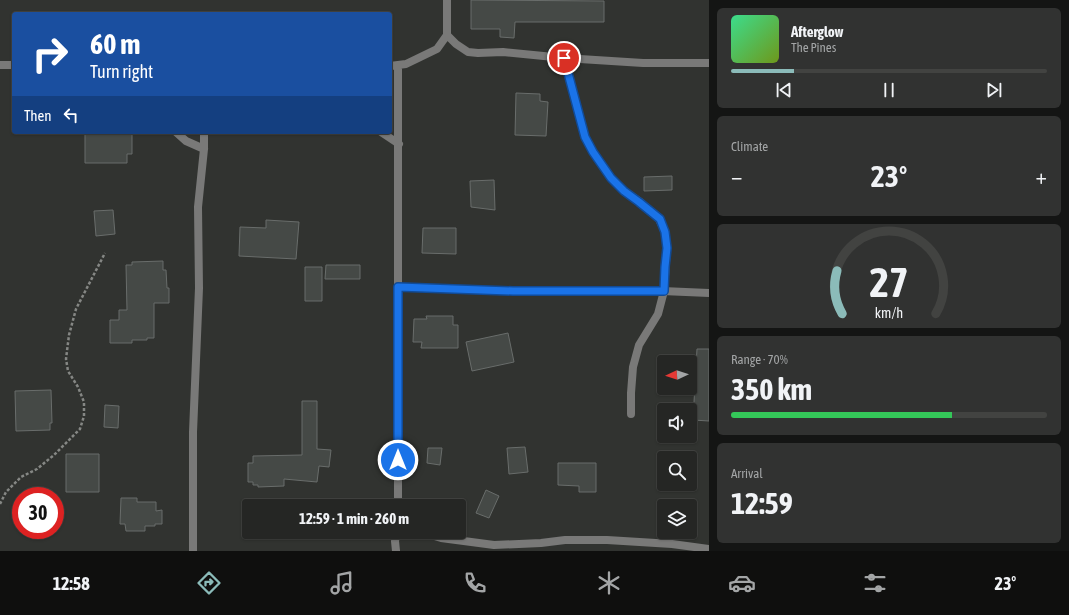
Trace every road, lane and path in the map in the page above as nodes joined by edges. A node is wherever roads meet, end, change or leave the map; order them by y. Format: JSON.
{"nodes":[{"id":1,"x":447,"y":0,"type":"edge"},
{"id":2,"x":447,"y":34,"type":"junction"},
{"id":3,"x":564,"y":58,"type":"junction"},
{"id":4,"x":709,"y":63,"type":"edge"},
{"id":5,"x":0,"y":65,"type":"edge"},
{"id":6,"x":12,"y":65,"type":"edge"},
{"id":7,"x":394,"y":66,"type":"edge"},
{"id":8,"x":178,"y":134,"type":"edge"},
{"id":9,"x":204,"y":134,"type":"edge"},
{"id":10,"x":384,"y":134,"type":"edge"},
{"id":11,"x":399,"y":144,"type":"junction"},
{"id":12,"x":204,"y":149,"type":"junction"},
{"id":13,"x":105,"y":253,"type":"dead end"},
{"id":14,"x":398,"y":287,"type":"junction"},
{"id":15,"x":664,"y":291,"type":"junction"},
{"id":16,"x":709,"y":293,"type":"edge"},
{"id":17,"x":631,"y":414,"type":"dead end"},
{"id":18,"x":398,"y":499,"type":"edge"},
{"id":19,"x":0,"y":504,"type":"edge"},
{"id":20,"x":396,"y":539,"type":"edge"},
{"id":21,"x":449,"y":539,"type":"edge"},
{"id":22,"x":709,"y":549,"type":"edge"},
{"id":23,"x":194,"y":551,"type":"edge"},
{"id":24,"x":396,"y":551,"type":"edge"}],
"edges":[{"from":1,"to":2,"type":"street"},
{"from":2,"to":3,"type":"street"},
{"from":2,"to":7,"type":"street"},
{"from":3,"to":4,"type":"street"},
{"from":3,"to":15,"type":"street"},
{"from":5,"to":6,"type":"street"},
{"from":7,"to":11,"type":"street"},
{"from":8,"to":12,"type":"street"},
{"from":9,"to":12,"type":"street"},
{"from":10,"to":11,"type":"street"},
{"from":11,"to":14,"type":"street"},
{"from":12,"to":23,"type":"street"},
{"from":13,"to":19,"type":"path"},
{"from":14,"to":15,"type":"street"},
{"from":14,"to":18,"type":"street"},
{"from":15,"to":16,"type":"street"},
{"from":15,"to":17,"type":"street"},
{"from":20,"to":24,"type":"street"},
{"from":21,"to":22,"type":"street"}]}
